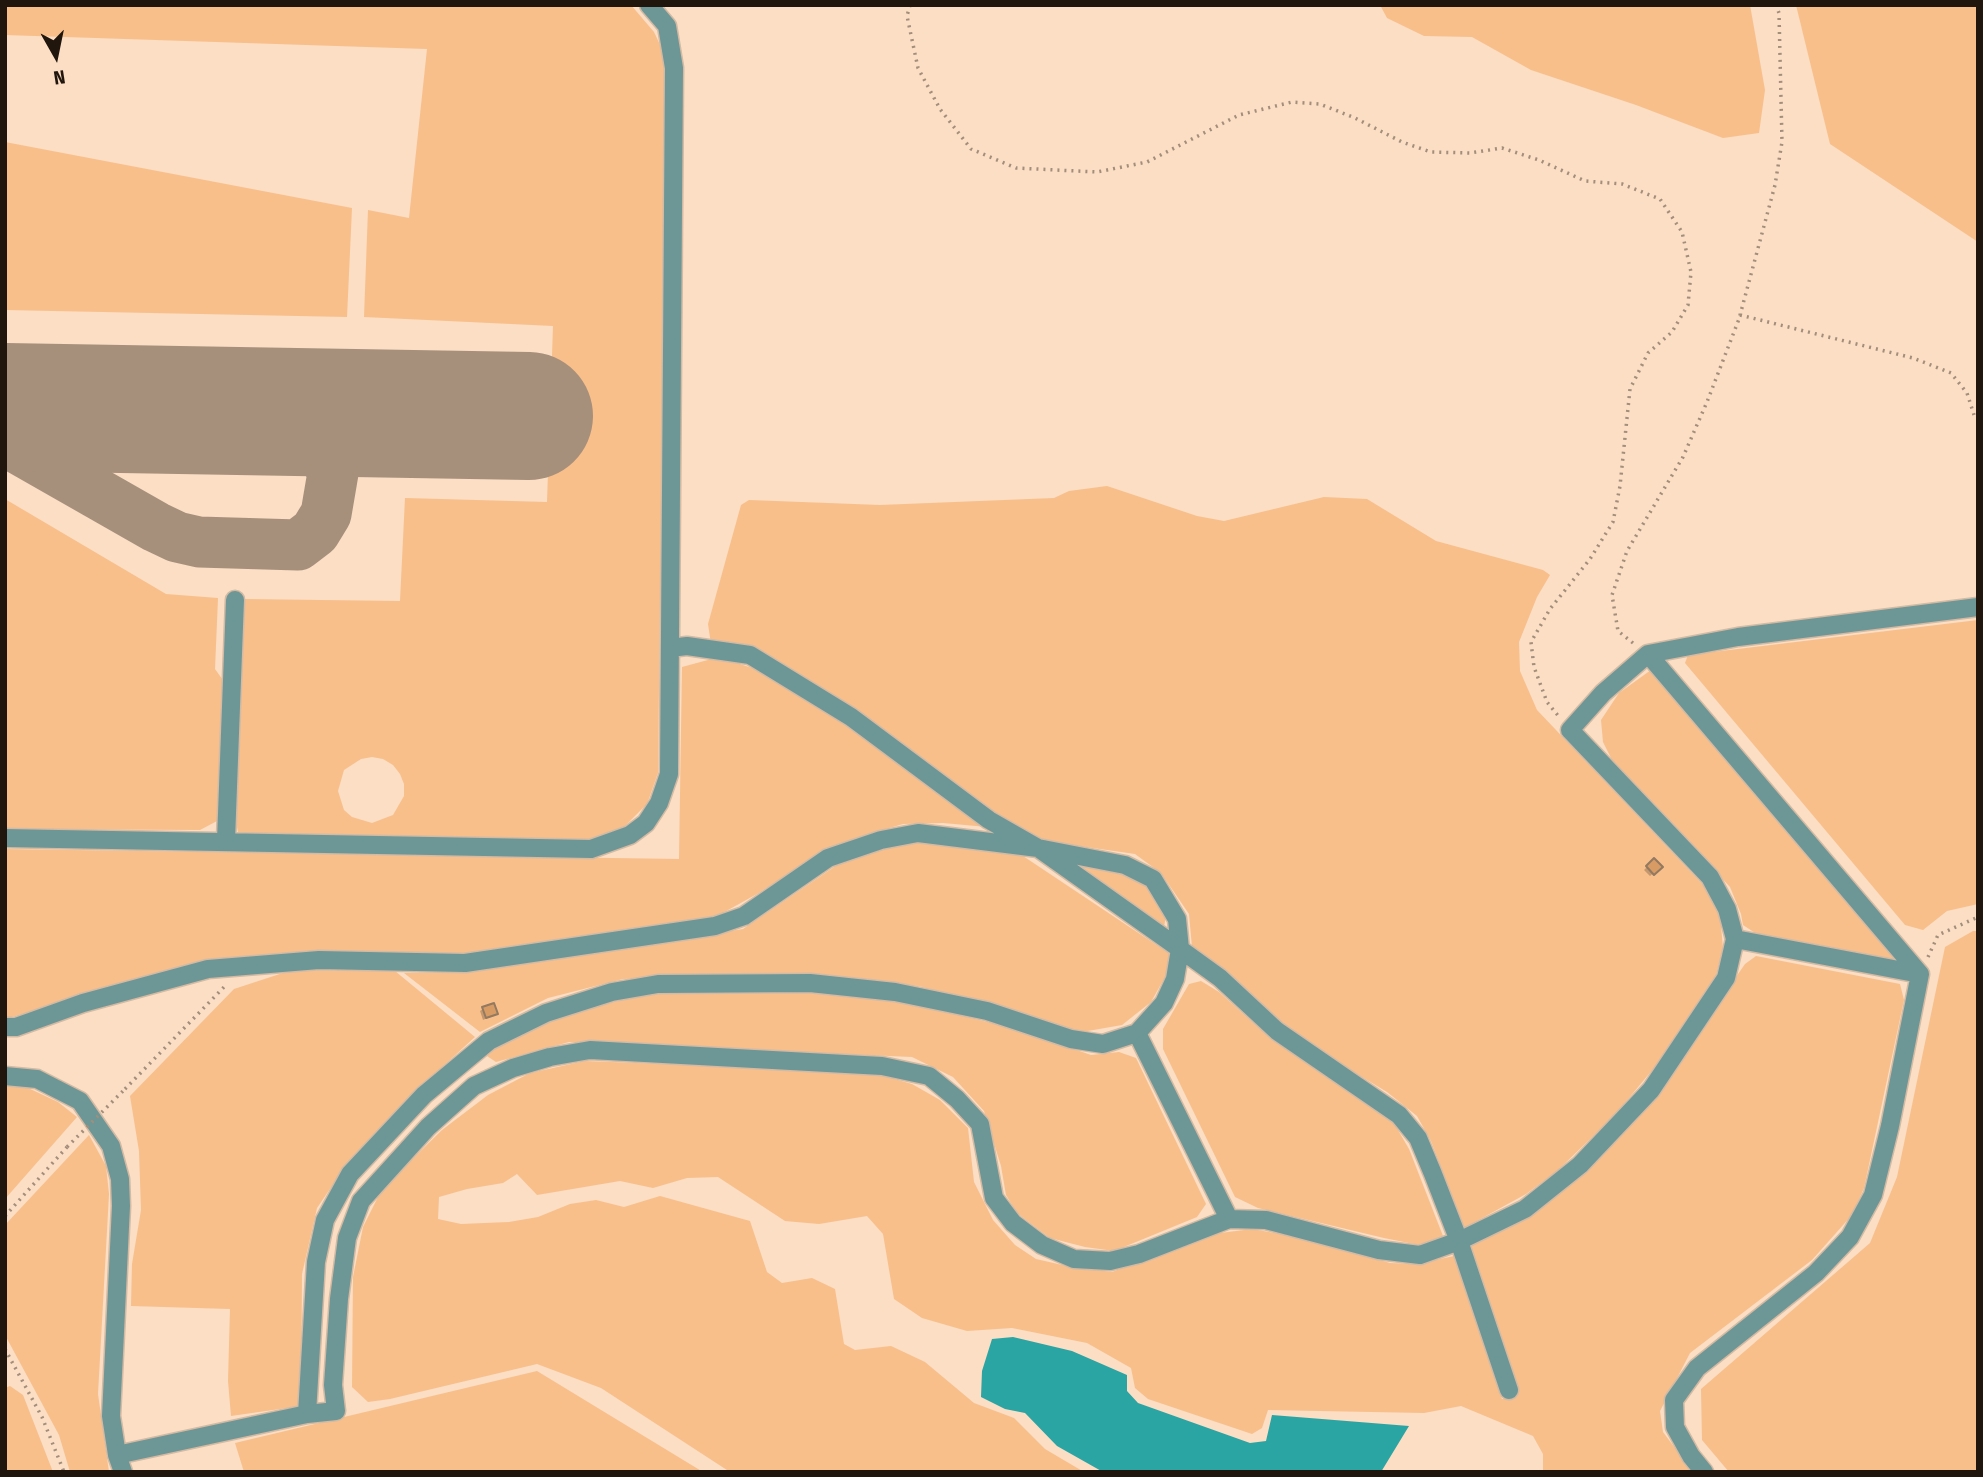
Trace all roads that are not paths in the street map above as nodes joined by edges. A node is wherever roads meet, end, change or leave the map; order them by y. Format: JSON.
{"nodes":[{"id":1,"x":649,"y":5,"type":"edge"},
{"id":2,"x":235,"y":600,"type":"dead end"},
{"id":3,"x":1978,"y":607,"type":"edge"},
{"id":4,"x":670,"y":648,"type":"junction"},
{"id":5,"x":1648,"y":654,"type":"junction"},
{"id":6,"x":5,"y":838,"type":"edge"},
{"id":7,"x":226,"y":840,"type":"junction"},
{"id":8,"x":1038,"y":848,"type":"junction"},
{"id":9,"x":1734,"y":939,"type":"junction"},
{"id":10,"x":1180,"y":949,"type":"junction"},
{"id":11,"x":1920,"y":974,"type":"junction"},
{"id":12,"x":5,"y":1027,"type":"edge"},
{"id":13,"x":1137,"y":1033,"type":"junction"},
{"id":14,"x":5,"y":1076,"type":"edge"},
{"id":15,"x":1229,"y":1219,"type":"junction"},
{"id":16,"x":1459,"y":1241,"type":"junction"},
{"id":17,"x":1509,"y":1390,"type":"dead end"},
{"id":18,"x":307,"y":1414,"type":"junction"},
{"id":19,"x":120,"y":1463,"type":"edge"},
{"id":20,"x":1704,"y":1472,"type":"edge"}],
"edges":[{"from":1,"to":4,"type":"street"},
{"from":2,"to":7,"type":"street"},
{"from":3,"to":5,"type":"street"},
{"from":4,"to":7,"type":"street"},
{"from":4,"to":8,"type":"street"},
{"from":5,"to":9,"type":"street"},
{"from":5,"to":11,"type":"street"},
{"from":6,"to":7,"type":"street"},
{"from":8,"to":10,"type":"street"},
{"from":8,"to":10,"type":"street"},
{"from":8,"to":12,"type":"street"},
{"from":9,"to":11,"type":"street"},
{"from":9,"to":16,"type":"street"},
{"from":10,"to":13,"type":"street"},
{"from":10,"to":16,"type":"street"},
{"from":11,"to":20,"type":"street"},
{"from":13,"to":15,"type":"street"},
{"from":13,"to":18,"type":"street"},
{"from":14,"to":19,"type":"street"},
{"from":15,"to":16,"type":"street"},
{"from":15,"to":18,"type":"street"},
{"from":16,"to":17,"type":"street"},
{"from":18,"to":19,"type":"street"}]}
